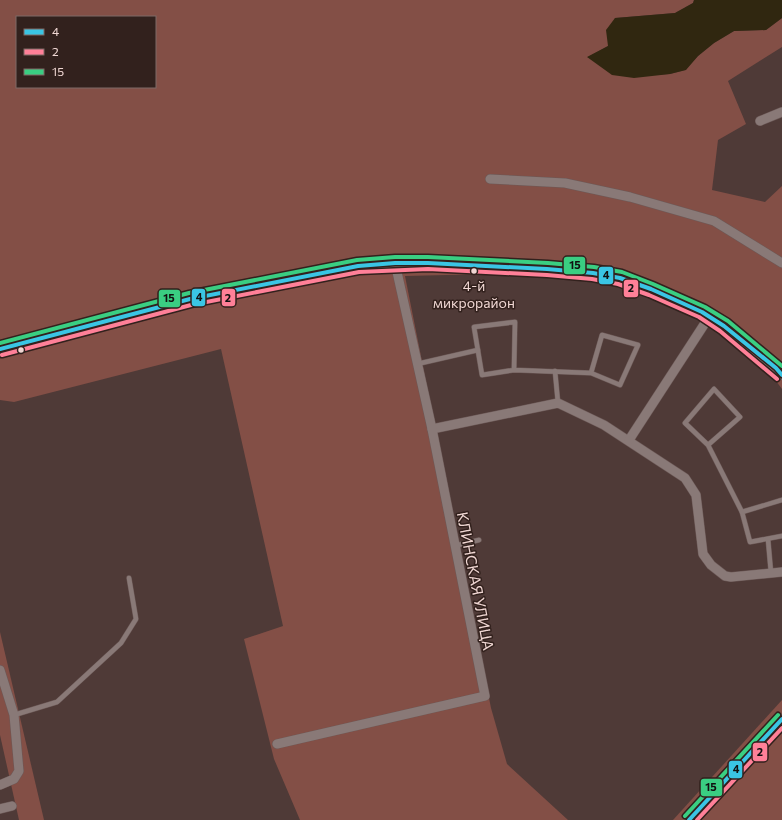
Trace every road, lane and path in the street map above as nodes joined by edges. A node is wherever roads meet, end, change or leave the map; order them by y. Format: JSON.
{"nodes":[{"id":1,"x":781,"y":114,"type":"edge"},
{"id":2,"x":760,"y":121,"type":"dead end"},
{"id":3,"x":490,"y":179,"type":"dead end"},
{"id":4,"x":395,"y":263,"type":"junction"},
{"id":5,"x":782,"y":263,"type":"edge"},
{"id":6,"x":709,"y":317,"type":"junction"},
{"id":7,"x":0,"y":349,"type":"edge"},
{"id":8,"x":478,"y":350,"type":"junction"},
{"id":9,"x":417,"y":364,"type":"junction"},
{"id":10,"x":514,"y":370,"type":"junction"},
{"id":11,"x":555,"y":371,"type":"junction"},
{"id":12,"x":591,"y":373,"type":"junction"},
{"id":13,"x":782,"y":375,"type":"edge"},
{"id":14,"x":558,"y":403,"type":"junction"},
{"id":15,"x":432,"y":430,"type":"junction"},
{"id":16,"x":629,"y":440,"type":"junction"},
{"id":17,"x":708,"y":445,"type":"junction"},
{"id":18,"x":782,"y":500,"type":"edge"},
{"id":19,"x":742,"y":512,"type":"junction"},
{"id":20,"x":782,"y":536,"type":"edge"},
{"id":21,"x":768,"y":539,"type":"junction"},
{"id":22,"x":479,"y":540,"type":"dead end"},
{"id":23,"x":454,"y":546,"type":"junction"},
{"id":24,"x":782,"y":572,"type":"edge"},
{"id":25,"x":771,"y":573,"type":"junction"},
{"id":26,"x":129,"y":578,"type":"dead end"},
{"id":27,"x":0,"y":670,"type":"edge"},
{"id":28,"x":14,"y":715,"type":"junction"},
{"id":29,"x":782,"y":719,"type":"edge"},
{"id":30,"x":277,"y":744,"type":"dead end"},
{"id":31,"x":0,"y":785,"type":"edge"},
{"id":32,"x":12,"y":806,"type":"dead end"},
{"id":33,"x":0,"y":809,"type":"edge"},
{"id":34,"x":689,"y":820,"type":"edge"}],
"edges":[{"from":1,"to":2,"type":"street"},
{"from":3,"to":5,"type":"street"},
{"from":4,"to":6,"type":"street"},
{"from":4,"to":7,"type":"street"},
{"from":4,"to":9,"type":"street","name":"КЛИНСКАЯ УЛИЦА"},
{"from":6,"to":13,"type":"street"},
{"from":6,"to":16,"type":"street"},
{"from":8,"to":9,"type":"lane"},
{"from":8,"to":10,"type":"lane"},
{"from":8,"to":10,"type":"lane"},
{"from":9,"to":15,"type":"street","name":"КЛИНСКАЯ УЛИЦА"},
{"from":10,"to":11,"type":"lane"},
{"from":11,"to":12,"type":"lane"},
{"from":11,"to":14,"type":"lane"},
{"from":12,"to":12,"type":"lane"},
{"from":14,"to":15,"type":"street"},
{"from":14,"to":16,"type":"street"},
{"from":15,"to":23,"type":"street","name":"КЛИНСКАЯ УЛИЦА"},
{"from":16,"to":25,"type":"street"},
{"from":17,"to":17,"type":"lane"},
{"from":17,"to":19,"type":"lane"},
{"from":18,"to":19,"type":"lane"},
{"from":19,"to":21,"type":"lane"},
{"from":20,"to":21,"type":"lane"},
{"from":21,"to":25,"type":"lane"},
{"from":22,"to":23,"type":"lane"},
{"from":23,"to":30,"type":"street","name":"КЛИНСКАЯ УЛИЦА"},
{"from":24,"to":25,"type":"street"},
{"from":26,"to":28,"type":"lane"},
{"from":27,"to":28,"type":"street"},
{"from":28,"to":31,"type":"street"},
{"from":29,"to":34,"type":"street"},
{"from":32,"to":33,"type":"street"}]}
